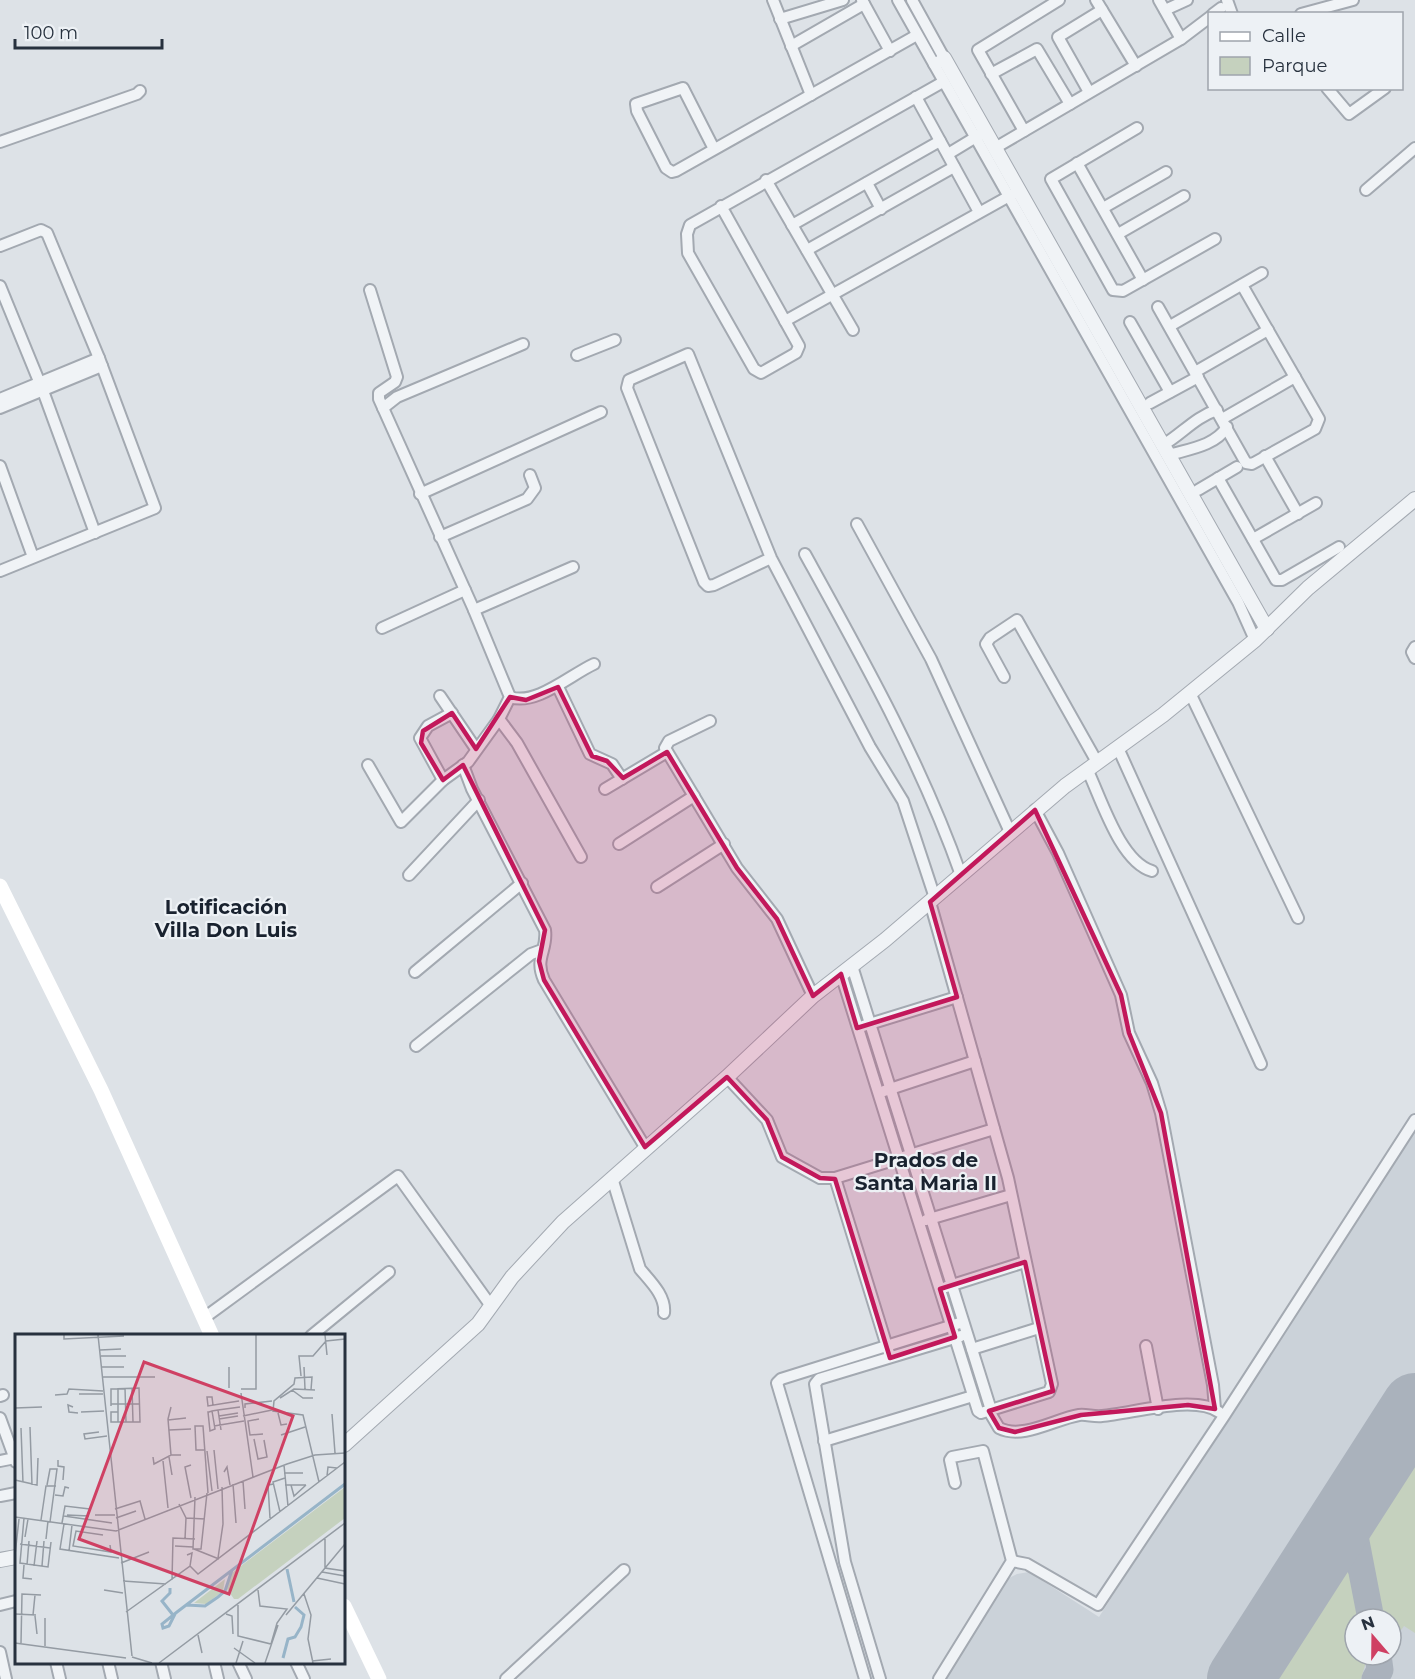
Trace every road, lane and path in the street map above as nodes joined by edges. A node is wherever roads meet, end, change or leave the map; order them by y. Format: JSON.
{"nodes":[{"id":1,"x":773,"y":0,"type":"edge"},
{"id":2,"x":843,"y":0,"type":"edge"},
{"id":3,"x":898,"y":0,"type":"edge"},
{"id":4,"x":912,"y":0,"type":"edge"},
{"id":5,"x":1059,"y":0,"type":"edge"},
{"id":6,"x":1187,"y":0,"type":"edge"},
{"id":7,"x":1353,"y":0,"type":"edge"},
{"id":8,"x":863,"y":2,"type":"edge"},
{"id":9,"x":1099,"y":5,"type":"edge"},
{"id":10,"x":1162,"y":5,"type":"edge"},
{"id":11,"x":1308,"y":12,"type":"edge"},
{"id":12,"x":1208,"y":17,"type":"edge"},
{"id":13,"x":780,"y":19,"type":"junction"},
{"id":14,"x":917,"y":35,"type":"junction"},
{"id":15,"x":1181,"y":39,"type":"junction"},
{"id":16,"x":791,"y":46,"type":"junction"},
{"id":17,"x":890,"y":51,"type":"junction"},
{"id":18,"x":939,"y":61,"type":"junction"},
{"id":19,"x":1136,"y":66,"type":"junction"},
{"id":20,"x":991,"y":74,"type":"junction"},
{"id":21,"x":943,"y":82,"type":"junction"},
{"id":22,"x":140,"y":90,"type":"dead end"},
{"id":23,"x":1329,"y":90,"type":"edge"},
{"id":24,"x":1382,"y":90,"type":"edge"},
{"id":25,"x":1089,"y":92,"type":"junction"},
{"id":26,"x":811,"y":95,"type":"junction"},
{"id":27,"x":916,"y":97,"type":"junction"},
{"id":28,"x":1070,"y":104,"type":"junction"},
{"id":29,"x":1137,"y":128,"type":"dead end"},
{"id":30,"x":1024,"y":131,"type":"junction"},
{"id":31,"x":981,"y":134,"type":"junction"},
{"id":32,"x":940,"y":141,"type":"junction"},
{"id":33,"x":0,"y":142,"type":"edge"},
{"id":34,"x":995,"y":148,"type":"junction"},
{"id":35,"x":1415,"y":148,"type":"edge"},
{"id":36,"x":714,"y":149,"type":"junction"},
{"id":37,"x":948,"y":154,"type":"junction"},
{"id":38,"x":1077,"y":163,"type":"junction"},
{"id":39,"x":954,"y":167,"type":"junction"},
{"id":40,"x":1166,"y":172,"type":"dead end"},
{"id":41,"x":766,"y":180,"type":"junction"},
{"id":42,"x":867,"y":183,"type":"junction"},
{"id":43,"x":1366,"y":190,"type":"dead end"},
{"id":44,"x":1013,"y":194,"type":"junction"},
{"id":45,"x":1184,"y":196,"type":"dead end"},
{"id":46,"x":721,"y":206,"type":"junction"},
{"id":47,"x":1103,"y":208,"type":"junction"},
{"id":48,"x":882,"y":209,"type":"junction"},
{"id":49,"x":979,"y":212,"type":"junction"},
{"id":50,"x":792,"y":225,"type":"junction"},
{"id":51,"x":1118,"y":234,"type":"junction"},
{"id":52,"x":1215,"y":239,"type":"dead end"},
{"id":53,"x":0,"y":246,"type":"edge"},
{"id":54,"x":807,"y":250,"type":"junction"},
{"id":55,"x":1262,"y":273,"type":"dead end"},
{"id":56,"x":1143,"y":280,"type":"junction"},
{"id":57,"x":1242,"y":285,"type":"junction"},
{"id":58,"x":0,"y":286,"type":"edge"},
{"id":59,"x":370,"y":290,"type":"dead end"},
{"id":60,"x":832,"y":295,"type":"junction"},
{"id":61,"x":1158,"y":307,"type":"dead end"},
{"id":62,"x":785,"y":321,"type":"junction"},
{"id":63,"x":1130,"y":322,"type":"dead end"},
{"id":64,"x":1170,"y":326,"type":"junction"},
{"id":65,"x":854,"y":330,"type":"dead end"},
{"id":66,"x":1269,"y":330,"type":"junction"},
{"id":67,"x":615,"y":340,"type":"dead end"},
{"id":68,"x":523,"y":344,"type":"dead end"},
{"id":69,"x":577,"y":355,"type":"dead end"},
{"id":70,"x":101,"y":362,"type":"junction"},
{"id":71,"x":1197,"y":374,"type":"junction"},
{"id":72,"x":1295,"y":378,"type":"junction"},
{"id":73,"x":41,"y":387,"type":"junction"},
{"id":74,"x":1170,"y":392,"type":"junction"},
{"id":75,"x":0,"y":399,"type":"edge"},
{"id":76,"x":1150,"y":403,"type":"dead end"},
{"id":77,"x":0,"y":408,"type":"edge"},
{"id":78,"x":382,"y":408,"type":"junction"},
{"id":79,"x":601,"y":412,"type":"dead end"},
{"id":80,"x":1222,"y":419,"type":"junction"},
{"id":81,"x":1166,"y":450,"type":"junction"},
{"id":82,"x":1265,"y":456,"type":"junction"},
{"id":83,"x":0,"y":466,"type":"edge"},
{"id":84,"x":1237,"y":467,"type":"dead end"},
{"id":85,"x":530,"y":475,"type":"dead end"},
{"id":86,"x":1218,"y":478,"type":"junction"},
{"id":87,"x":1198,"y":490,"type":"dead end"},
{"id":88,"x":420,"y":494,"type":"junction"},
{"id":89,"x":1415,"y":499,"type":"edge"},
{"id":90,"x":1316,"y":504,"type":"dead end"},
{"id":91,"x":1298,"y":514,"type":"junction"},
{"id":92,"x":856,"y":524,"type":"dead end"},
{"id":93,"x":95,"y":533,"type":"junction"},
{"id":94,"x":440,"y":537,"type":"junction"},
{"id":95,"x":1253,"y":539,"type":"junction"},
{"id":96,"x":1339,"y":547,"type":"dead end"},
{"id":97,"x":805,"y":554,"type":"dead end"},
{"id":98,"x":33,"y":557,"type":"junction"},
{"id":99,"x":771,"y":558,"type":"junction"},
{"id":100,"x":573,"y":567,"type":"dead end"},
{"id":101,"x":0,"y":571,"type":"edge"},
{"id":102,"x":465,"y":590,"type":"junction"},
{"id":103,"x":474,"y":610,"type":"junction"},
{"id":104,"x":382,"y":628,"type":"dead end"},
{"id":105,"x":1267,"y":629,"type":"junction"},
{"id":106,"x":1255,"y":640,"type":"junction"},
{"id":107,"x":1415,"y":647,"type":"edge"},
{"id":108,"x":1415,"y":658,"type":"edge"},
{"id":109,"x":594,"y":664,"type":"dead end"},
{"id":110,"x":1004,"y":677,"type":"dead end"},
{"id":111,"x":558,"y":687,"type":"junction"},
{"id":112,"x":1190,"y":693,"type":"junction"},
{"id":113,"x":440,"y":696,"type":"dead end"},
{"id":114,"x":510,"y":698,"type":"junction"},
{"id":115,"x":452,"y":713,"type":"junction"},
{"id":116,"x":499,"y":719,"type":"junction"},
{"id":117,"x":710,"y":721,"type":"dead end"},
{"id":118,"x":1118,"y":748,"type":"junction"},
{"id":119,"x":476,"y":749,"type":"junction"},
{"id":120,"x":667,"y":752,"type":"junction"},
{"id":121,"x":368,"y":765,"type":"dead end"},
{"id":122,"x":464,"y":765,"type":"junction"},
{"id":123,"x":1092,"y":766,"type":"junction"},
{"id":124,"x":622,"y":779,"type":"junction"},
{"id":125,"x":443,"y":780,"type":"junction"},
{"id":126,"x":605,"y":789,"type":"dead end"},
{"id":127,"x":694,"y":796,"type":"junction"},
{"id":128,"x":479,"y":800,"type":"junction"},
{"id":129,"x":1035,"y":810,"type":"junction"},
{"id":130,"x":1010,"y":832,"type":"junction"},
{"id":131,"x":619,"y":844,"type":"dead end"},
{"id":132,"x":724,"y":844,"type":"junction"},
{"id":133,"x":581,"y":857,"type":"dead end"},
{"id":134,"x":1152,"y":871,"type":"dead end"},
{"id":135,"x":410,"y":875,"type":"dead end"},
{"id":136,"x":962,"y":875,"type":"junction"},
{"id":137,"x":522,"y":883,"type":"junction"},
{"id":138,"x":0,"y":886,"type":"edge"},
{"id":139,"x":657,"y":887,"type":"dead end"},
{"id":140,"x":933,"y":900,"type":"junction"},
{"id":141,"x":1298,"y":918,"type":"dead end"},
{"id":142,"x":542,"y":950,"type":"junction"},
{"id":143,"x":846,"y":970,"type":"junction"},
{"id":144,"x":415,"y":972,"type":"dead end"},
{"id":145,"x":813,"y":996,"type":"junction"},
{"id":146,"x":957,"y":997,"type":"junction"},
{"id":147,"x":870,"y":1024,"type":"junction"},
{"id":148,"x":857,"y":1028,"type":"junction"},
{"id":149,"x":416,"y":1046,"type":"dead end"},
{"id":150,"x":975,"y":1061,"type":"junction"},
{"id":151,"x":1262,"y":1064,"type":"dead end"},
{"id":152,"x":727,"y":1077,"type":"junction"},
{"id":153,"x":891,"y":1089,"type":"junction"},
{"id":154,"x":878,"y":1093,"type":"junction"},
{"id":155,"x":1415,"y":1120,"type":"edge"},
{"id":156,"x":994,"y":1129,"type":"junction"},
{"id":157,"x":645,"y":1147,"type":"junction"},
{"id":158,"x":911,"y":1154,"type":"junction"},
{"id":159,"x":898,"y":1158,"type":"junction"},
{"id":160,"x":612,"y":1178,"type":"junction"},
{"id":161,"x":835,"y":1178,"type":"junction"},
{"id":162,"x":1011,"y":1195,"type":"junction"},
{"id":163,"x":931,"y":1218,"type":"junction"},
{"id":164,"x":920,"y":1222,"type":"junction"},
{"id":165,"x":1025,"y":1262,"type":"junction"},
{"id":166,"x":389,"y":1272,"type":"dead end"},
{"id":167,"x":952,"y":1285,"type":"junction"},
{"id":168,"x":940,"y":1289,"type":"junction"},
{"id":169,"x":491,"y":1306,"type":"junction"},
{"id":170,"x":664,"y":1313,"type":"dead end"},
{"id":171,"x":204,"y":1318,"type":"junction"},
{"id":172,"x":963,"y":1322,"type":"junction"},
{"id":173,"x":952,"y":1326,"type":"junction"},
{"id":174,"x":1039,"y":1328,"type":"junction"},
{"id":175,"x":212,"y":1334,"type":"edge"},
{"id":176,"x":312,"y":1334,"type":"edge"},
{"id":177,"x":968,"y":1334,"type":"junction"},
{"id":178,"x":955,"y":1337,"type":"junction"},
{"id":179,"x":887,"y":1346,"type":"junction"},
{"id":180,"x":1146,"y":1346,"type":"dead end"},
{"id":181,"x":972,"y":1349,"type":"junction"},
{"id":182,"x":890,"y":1358,"type":"junction"},
{"id":183,"x":973,"y":1396,"type":"junction"},
{"id":184,"x":1158,"y":1409,"type":"junction"},
{"id":185,"x":986,"y":1411,"type":"junction"},
{"id":186,"x":1220,"y":1413,"type":"junction"},
{"id":187,"x":0,"y":1418,"type":"edge"},
{"id":188,"x":824,"y":1441,"type":"junction"},
{"id":189,"x":345,"y":1444,"type":"edge"},
{"id":190,"x":15,"y":1457,"type":"edge"},
{"id":191,"x":15,"y":1460,"type":"edge"},
{"id":192,"x":0,"y":1461,"type":"edge"},
{"id":193,"x":955,"y":1483,"type":"dead end"},
{"id":194,"x":15,"y":1493,"type":"edge"},
{"id":195,"x":0,"y":1496,"type":"edge"},
{"id":196,"x":842,"y":1547,"type":"junction"},
{"id":197,"x":828,"y":1551,"type":"junction"},
{"id":198,"x":15,"y":1557,"type":"edge"},
{"id":199,"x":0,"y":1560,"type":"edge"},
{"id":200,"x":1012,"y":1561,"type":"junction"},
{"id":201,"x":845,"y":1562,"type":"junction"},
{"id":202,"x":832,"y":1565,"type":"junction"},
{"id":203,"x":624,"y":1570,"type":"dead end"},
{"id":204,"x":15,"y":1601,"type":"edge"},
{"id":205,"x":0,"y":1605,"type":"edge"},
{"id":206,"x":345,"y":1608,"type":"edge"},
{"id":207,"x":866,"y":1635,"type":"junction"},
{"id":208,"x":853,"y":1639,"type":"junction"},
{"id":209,"x":0,"y":1652,"type":"edge"},
{"id":210,"x":56,"y":1664,"type":"edge"},
{"id":211,"x":108,"y":1664,"type":"edge"},
{"id":212,"x":161,"y":1664,"type":"edge"},
{"id":213,"x":214,"y":1664,"type":"edge"},
{"id":214,"x":239,"y":1664,"type":"edge"},
{"id":215,"x":297,"y":1664,"type":"edge"},
{"id":216,"x":6,"y":1679,"type":"edge"},
{"id":217,"x":60,"y":1679,"type":"edge"},
{"id":218,"x":112,"y":1679,"type":"edge"},
{"id":219,"x":165,"y":1679,"type":"edge"},
{"id":220,"x":218,"y":1679,"type":"edge"},
{"id":221,"x":246,"y":1679,"type":"edge"},
{"id":222,"x":304,"y":1679,"type":"edge"},
{"id":223,"x":379,"y":1679,"type":"edge"},
{"id":224,"x":506,"y":1679,"type":"edge"},
{"id":225,"x":865,"y":1679,"type":"edge"},
{"id":226,"x":880,"y":1679,"type":"edge"},
{"id":227,"x":939,"y":1679,"type":"edge"}],
"edges":[{"from":1,"to":13,"type":"street"},
{"from":2,"to":13,"type":"street"},
{"from":3,"to":14,"type":"street"},
{"from":4,"to":18,"type":"street"},
{"from":5,"to":20,"type":"street"},
{"from":6,"to":10,"type":"street"},
{"from":7,"to":11,"type":"street"},
{"from":8,"to":16,"type":"street"},
{"from":8,"to":17,"type":"street"},
{"from":9,"to":19,"type":"street"},
{"from":9,"to":25,"type":"street"},
{"from":10,"to":15,"type":"street"},
{"from":12,"to":15,"type":"street"},
{"from":13,"to":16,"type":"street"},
{"from":14,"to":17,"type":"street"},
{"from":14,"to":18,"type":"street"},
{"from":15,"to":19,"type":"street"},
{"from":16,"to":26,"type":"street"},
{"from":17,"to":26,"type":"street"},
{"from":18,"to":21,"type":"street"},
{"from":18,"to":31,"type":"street"},
{"from":19,"to":25,"type":"street"},
{"from":20,"to":28,"type":"street"},
{"from":20,"to":30,"type":"street"},
{"from":21,"to":27,"type":"street"},
{"from":21,"to":31,"type":"street"},
{"from":22,"to":33,"type":"street"},
{"from":23,"to":24,"type":"street"},
{"from":25,"to":28,"type":"street"},
{"from":26,"to":36,"type":"street"},
{"from":27,"to":32,"type":"street"},
{"from":27,"to":41,"type":"street"},
{"from":28,"to":30,"type":"street"},
{"from":29,"to":38,"type":"street"},
{"from":30,"to":34,"type":"street"},
{"from":31,"to":34,"type":"street"},
{"from":31,"to":37,"type":"street"},
{"from":31,"to":44,"type":"street"},
{"from":32,"to":37,"type":"street"},
{"from":32,"to":42,"type":"street"},
{"from":34,"to":44,"type":"street"},
{"from":35,"to":43,"type":"street"},
{"from":36,"to":36,"type":"street"},
{"from":37,"to":39,"type":"street"},
{"from":38,"to":47,"type":"street"},
{"from":38,"to":56,"type":"street"},
{"from":39,"to":48,"type":"street"},
{"from":39,"to":49,"type":"street"},
{"from":40,"to":47,"type":"street"},
{"from":41,"to":46,"type":"street"},
{"from":41,"to":50,"type":"street"},
{"from":42,"to":48,"type":"street"},
{"from":42,"to":50,"type":"street"},
{"from":44,"to":49,"type":"street"},
{"from":44,"to":81,"type":"street"},
{"from":44,"to":106,"type":"street"},
{"from":45,"to":51,"type":"street"},
{"from":46,"to":62,"type":"street"},
{"from":46,"to":62,"type":"street"},
{"from":47,"to":51,"type":"street"},
{"from":48,"to":54,"type":"street"},
{"from":49,"to":60,"type":"street"},
{"from":50,"to":54,"type":"street"},
{"from":51,"to":56,"type":"street"},
{"from":52,"to":56,"type":"street"},
{"from":53,"to":70,"type":"street"},
{"from":54,"to":60,"type":"street"},
{"from":55,"to":57,"type":"street"},
{"from":57,"to":64,"type":"street"},
{"from":57,"to":66,"type":"street"},
{"from":58,"to":73,"type":"street"},
{"from":59,"to":78,"type":"street"},
{"from":60,"to":62,"type":"street"},
{"from":60,"to":65,"type":"street"},
{"from":61,"to":64,"type":"street"},
{"from":63,"to":74,"type":"street"},
{"from":64,"to":71,"type":"street"},
{"from":66,"to":71,"type":"street"},
{"from":66,"to":72,"type":"street"},
{"from":67,"to":69,"type":"street"},
{"from":68,"to":78,"type":"street"},
{"from":70,"to":73,"type":"street"},
{"from":70,"to":93,"type":"street"},
{"from":71,"to":74,"type":"street"},
{"from":71,"to":80,"type":"street"},
{"from":72,"to":80,"type":"street"},
{"from":72,"to":82,"type":"street"},
{"from":73,"to":75,"type":"street"},
{"from":73,"to":77,"type":"street"},
{"from":73,"to":93,"type":"street"},
{"from":74,"to":76,"type":"street"},
{"from":78,"to":88,"type":"street"},
{"from":79,"to":88,"type":"street"},
{"from":80,"to":81,"type":"street"},
{"from":80,"to":81,"type":"street"},
{"from":80,"to":82,"type":"street"},
{"from":81,"to":105,"type":"street"},
{"from":82,"to":91,"type":"street"},
{"from":83,"to":98,"type":"street"},
{"from":84,"to":86,"type":"street"},
{"from":85,"to":94,"type":"street"},
{"from":86,"to":87,"type":"street"},
{"from":86,"to":95,"type":"street"},
{"from":88,"to":94,"type":"street"},
{"from":89,"to":105,"type":"street"},
{"from":90,"to":91,"type":"street"},
{"from":91,"to":95,"type":"street"},
{"from":92,"to":130,"type":"street"},
{"from":93,"to":98,"type":"street"},
{"from":94,"to":102,"type":"street"},
{"from":95,"to":96,"type":"street"},
{"from":97,"to":136,"type":"street"},
{"from":98,"to":101,"type":"street"},
{"from":99,"to":99,"type":"street"},
{"from":99,"to":140,"type":"street"},
{"from":100,"to":103,"type":"street"},
{"from":102,"to":103,"type":"street"},
{"from":102,"to":104,"type":"street"},
{"from":103,"to":114,"type":"street"},
{"from":105,"to":106,"type":"street"},
{"from":106,"to":112,"type":"street"},
{"from":107,"to":108,"type":"street"},
{"from":109,"to":111,"type":"street"},
{"from":110,"to":123,"type":"street"},
{"from":111,"to":114,"type":"street"},
{"from":111,"to":124,"type":"street"},
{"from":112,"to":118,"type":"street"},
{"from":112,"to":141,"type":"street"},
{"from":113,"to":115,"type":"street"},
{"from":114,"to":116,"type":"street"},
{"from":115,"to":119,"type":"street"},
{"from":115,"to":125,"type":"street"},
{"from":116,"to":119,"type":"street"},
{"from":116,"to":133,"type":"street"},
{"from":117,"to":120,"type":"street"},
{"from":118,"to":123,"type":"street"},
{"from":118,"to":151,"type":"street"},
{"from":119,"to":122,"type":"street"},
{"from":120,"to":124,"type":"street"},
{"from":120,"to":127,"type":"street"},
{"from":121,"to":125,"type":"street"},
{"from":122,"to":125,"type":"street"},
{"from":122,"to":128,"type":"street"},
{"from":123,"to":129,"type":"street"},
{"from":123,"to":134,"type":"street"},
{"from":124,"to":126,"type":"street"},
{"from":127,"to":131,"type":"street"},
{"from":127,"to":132,"type":"street"},
{"from":128,"to":135,"type":"street"},
{"from":128,"to":137,"type":"street"},
{"from":129,"to":130,"type":"street"},
{"from":129,"to":186,"type":"street"},
{"from":130,"to":136,"type":"street"},
{"from":132,"to":139,"type":"street"},
{"from":132,"to":145,"type":"street"},
{"from":136,"to":140,"type":"street"},
{"from":137,"to":142,"type":"street"},
{"from":137,"to":144,"type":"street"},
{"from":138,"to":171,"type":"main road"},
{"from":140,"to":143,"type":"street"},
{"from":140,"to":146,"type":"street"},
{"from":142,"to":149,"type":"street"},
{"from":142,"to":157,"type":"street"},
{"from":143,"to":145,"type":"street"},
{"from":143,"to":147,"type":"street"},
{"from":143,"to":148,"type":"street"},
{"from":145,"to":152,"type":"street"},
{"from":146,"to":147,"type":"street"},
{"from":146,"to":150,"type":"street"},
{"from":147,"to":148,"type":"street"},
{"from":147,"to":153,"type":"street"},
{"from":148,"to":154,"type":"street"},
{"from":150,"to":153,"type":"street"},
{"from":150,"to":156,"type":"street"},
{"from":152,"to":157,"type":"street"},
{"from":152,"to":161,"type":"street"},
{"from":153,"to":154,"type":"street"},
{"from":153,"to":158,"type":"street"},
{"from":154,"to":159,"type":"street"},
{"from":155,"to":186,"type":"street"},
{"from":156,"to":158,"type":"street"},
{"from":156,"to":162,"type":"street"},
{"from":157,"to":160,"type":"street"},
{"from":158,"to":159,"type":"street"},
{"from":158,"to":163,"type":"street"},
{"from":159,"to":161,"type":"street"},
{"from":159,"to":164,"type":"street"},
{"from":160,"to":169,"type":"street"},
{"from":160,"to":170,"type":"street"},
{"from":161,"to":179,"type":"street"},
{"from":162,"to":163,"type":"street"},
{"from":162,"to":165,"type":"street"},
{"from":163,"to":164,"type":"street"},
{"from":163,"to":167,"type":"street"},
{"from":164,"to":168,"type":"street"},
{"from":165,"to":167,"type":"street"},
{"from":165,"to":174,"type":"street"},
{"from":166,"to":176,"type":"street"},
{"from":167,"to":168,"type":"street"},
{"from":167,"to":172,"type":"street"},
{"from":168,"to":173,"type":"street"},
{"from":169,"to":171,"type":"street"},
{"from":169,"to":189,"type":"street"},
{"from":171,"to":175,"type":"main road"},
{"from":172,"to":173,"type":"street"},
{"from":172,"to":177,"type":"street"},
{"from":173,"to":178,"type":"street"},
{"from":173,"to":179,"type":"street"},
{"from":174,"to":181,"type":"street"},
{"from":174,"to":185,"type":"street"},
{"from":177,"to":178,"type":"street"},
{"from":177,"to":181,"type":"street"},
{"from":178,"to":182,"type":"street"},
{"from":178,"to":183,"type":"street"},
{"from":179,"to":182,"type":"street"},
{"from":179,"to":197,"type":"street"},
{"from":180,"to":184,"type":"street"},
{"from":181,"to":185,"type":"street"},
{"from":182,"to":188,"type":"street"},
{"from":183,"to":185,"type":"street"},
{"from":183,"to":188,"type":"street"},
{"from":184,"to":185,"type":"street"},
{"from":184,"to":186,"type":"street"},
{"from":186,"to":200,"type":"street"},
{"from":187,"to":190,"type":"street"},
{"from":188,"to":196,"type":"street"},
{"from":191,"to":192,"type":"street"},
{"from":193,"to":200,"type":"street"},
{"from":194,"to":195,"type":"street"},
{"from":196,"to":197,"type":"street"},
{"from":196,"to":201,"type":"street"},
{"from":197,"to":202,"type":"street"},
{"from":198,"to":199,"type":"street"},
{"from":200,"to":227,"type":"street"},
{"from":201,"to":202,"type":"street"},
{"from":201,"to":207,"type":"street"},
{"from":202,"to":208,"type":"street"},
{"from":203,"to":224,"type":"street"},
{"from":204,"to":205,"type":"street"},
{"from":206,"to":223,"type":"main road"},
{"from":207,"to":208,"type":"street"},
{"from":207,"to":226,"type":"street"},
{"from":208,"to":225,"type":"street"},
{"from":209,"to":216,"type":"street"},
{"from":210,"to":217,"type":"street"},
{"from":211,"to":218,"type":"street"},
{"from":212,"to":219,"type":"street"},
{"from":213,"to":220,"type":"street"},
{"from":214,"to":221,"type":"street"},
{"from":215,"to":222,"type":"street"}]}
